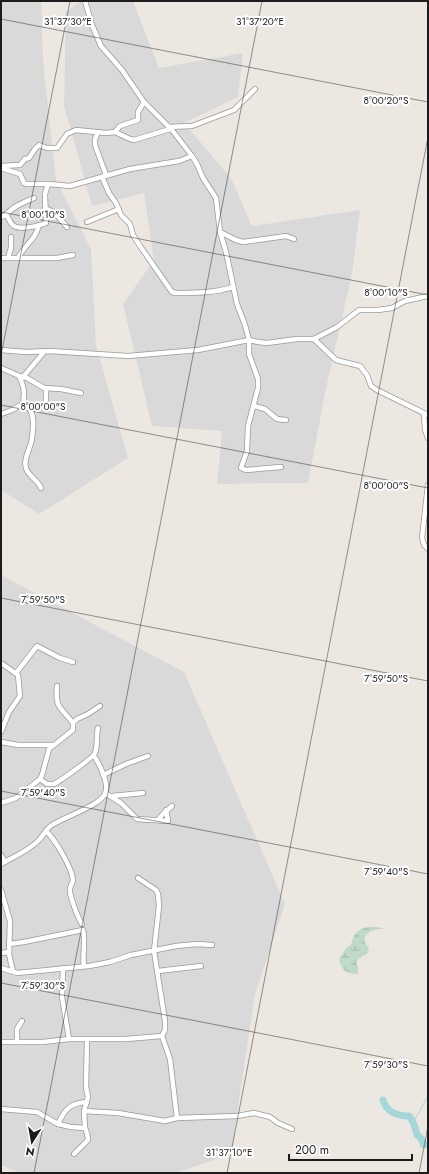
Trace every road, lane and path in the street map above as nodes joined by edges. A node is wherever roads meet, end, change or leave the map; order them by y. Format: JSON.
{"nodes":[{"id":1,"x":85,"y":1,"type":"edge"},
{"id":2,"x":255,"y":89,"type":"dead end"},
{"id":3,"x":144,"y":102,"type":"junction"},
{"id":4,"x":169,"y":128,"type":"junction"},
{"id":5,"x":98,"y":132,"type":"junction"},
{"id":6,"x":115,"y":132,"type":"junction"},
{"id":7,"x":192,"y":156,"type":"junction"},
{"id":8,"x":1,"y":167,"type":"edge"},
{"id":9,"x":104,"y":176,"type":"junction"},
{"id":10,"x":48,"y":184,"type":"junction"},
{"id":11,"x":34,"y":198,"type":"dead end"},
{"id":12,"x":45,"y":208,"type":"junction"},
{"id":13,"x":118,"y":209,"type":"junction"},
{"id":14,"x":6,"y":215,"type":"junction"},
{"id":15,"x":1,"y":217,"type":"edge"},
{"id":16,"x":87,"y":222,"type":"dead end"},
{"id":17,"x":39,"y":225,"type":"junction"},
{"id":18,"x":67,"y":227,"type":"dead end"},
{"id":19,"x":220,"y":232,"type":"junction"},
{"id":20,"x":11,"y":237,"type":"dead end"},
{"id":21,"x":294,"y":239,"type":"dead end"},
{"id":22,"x":73,"y":255,"type":"dead end"},
{"id":23,"x":1,"y":258,"type":"edge"},
{"id":24,"x":8,"y":258,"type":"junction"},
{"id":25,"x":18,"y":258,"type":"junction"},
{"id":26,"x":233,"y":287,"type":"junction"},
{"id":27,"x":428,"y":296,"type":"edge"},
{"id":28,"x":314,"y":339,"type":"junction"},
{"id":29,"x":248,"y":340,"type":"junction"},
{"id":30,"x":1,"y":350,"type":"edge"},
{"id":31,"x":44,"y":352,"type":"junction"},
{"id":32,"x":1,"y":368,"type":"edge"},
{"id":33,"x":21,"y":376,"type":"junction"},
{"id":34,"x":46,"y":388,"type":"junction"},
{"id":35,"x":81,"y":394,"type":"dead end"},
{"id":36,"x":46,"y":401,"type":"dead end"},
{"id":37,"x":24,"y":402,"type":"junction"},
{"id":38,"x":254,"y":406,"type":"junction"},
{"id":39,"x":1,"y":414,"type":"edge"},
{"id":40,"x":426,"y":415,"type":"edge"},
{"id":41,"x":286,"y":420,"type":"dead end"},
{"id":42,"x":428,"y":438,"type":"edge"},
{"id":43,"x":281,"y":467,"type":"dead end"},
{"id":44,"x":428,"y":485,"type":"edge"},
{"id":45,"x":41,"y":488,"type":"dead end"},
{"id":46,"x":428,"y":549,"type":"edge"},
{"id":47,"x":73,"y":662,"type":"dead end"},
{"id":48,"x":1,"y":663,"type":"edge"},
{"id":49,"x":16,"y":673,"type":"junction"},
{"id":50,"x":57,"y":686,"type":"dead end"},
{"id":51,"x":100,"y":706,"type":"dead end"},
{"id":52,"x":73,"y":723,"type":"junction"},
{"id":53,"x":98,"y":728,"type":"dead end"},
{"id":54,"x":1,"y":732,"type":"edge"},
{"id":55,"x":1,"y":742,"type":"edge"},
{"id":56,"x":53,"y":745,"type":"junction"},
{"id":57,"x":94,"y":756,"type":"junction"},
{"id":58,"x":148,"y":756,"type":"dead end"},
{"id":59,"x":103,"y":775,"type":"junction"},
{"id":60,"x":40,"y":779,"type":"junction"},
{"id":61,"x":143,"y":793,"type":"dead end"},
{"id":62,"x":108,"y":794,"type":"junction"},
{"id":63,"x":1,"y":803,"type":"edge"},
{"id":64,"x":172,"y":806,"type":"dead end"},
{"id":65,"x":166,"y":810,"type":"junction"},
{"id":66,"x":158,"y":820,"type":"junction"},
{"id":67,"x":46,"y":831,"type":"junction"},
{"id":68,"x":1,"y":855,"type":"edge"},
{"id":69,"x":3,"y":863,"type":"edge"},
{"id":70,"x":138,"y":878,"type":"dead end"},
{"id":71,"x":1,"y":890,"type":"edge"},
{"id":72,"x":82,"y":924,"type":"dead end"},
{"id":73,"x":9,"y":944,"type":"junction"},
{"id":74,"x":212,"y":945,"type":"dead end"},
{"id":75,"x":154,"y":951,"type":"junction"},
{"id":76,"x":9,"y":952,"type":"junction"},
{"id":77,"x":1,"y":953,"type":"edge"},
{"id":78,"x":84,"y":966,"type":"junction"},
{"id":79,"x":201,"y":966,"type":"dead end"},
{"id":80,"x":1,"y":968,"type":"edge"},
{"id":81,"x":63,"y":968,"type":"junction"},
{"id":82,"x":158,"y":971,"type":"junction"},
{"id":83,"x":13,"y":972,"type":"junction"},
{"id":84,"x":22,"y":1021,"type":"dead end"},
{"id":85,"x":162,"y":1036,"type":"junction"},
{"id":86,"x":69,"y":1039,"type":"junction"},
{"id":87,"x":87,"y":1040,"type":"junction"},
{"id":88,"x":1,"y":1042,"type":"edge"},
{"id":89,"x":17,"y":1042,"type":"junction"},
{"id":90,"x":87,"y":1102,"type":"junction"},
{"id":91,"x":1,"y":1109,"type":"edge"},
{"id":92,"x":84,"y":1111,"type":"junction"},
{"id":93,"x":177,"y":1118,"type":"junction"},
{"id":94,"x":58,"y":1124,"type":"junction"},
{"id":95,"x":85,"y":1128,"type":"junction"},
{"id":96,"x":292,"y":1129,"type":"dead end"},
{"id":97,"x":74,"y":1154,"type":"dead end"}],
"edges":[{"from":1,"to":3,"type":"street"},
{"from":2,"to":4,"type":"street"},
{"from":3,"to":4,"type":"street"},
{"from":3,"to":6,"type":"street"},
{"from":4,"to":6,"type":"street"},
{"from":4,"to":7,"type":"street"},
{"from":5,"to":6,"type":"street"},
{"from":5,"to":8,"type":"street"},
{"from":5,"to":9,"type":"street"},
{"from":7,"to":9,"type":"street"},
{"from":7,"to":19,"type":"street"},
{"from":8,"to":10,"type":"street"},
{"from":9,"to":10,"type":"street"},
{"from":9,"to":13,"type":"street"},
{"from":10,"to":12,"type":"street"},
{"from":11,"to":14,"type":"street"},
{"from":12,"to":17,"type":"street"},
{"from":12,"to":18,"type":"street"},
{"from":13,"to":16,"type":"street"},
{"from":13,"to":26,"type":"street"},
{"from":14,"to":15,"type":"street"},
{"from":14,"to":17,"type":"street"},
{"from":17,"to":25,"type":"street"},
{"from":19,"to":21,"type":"street"},
{"from":19,"to":26,"type":"street"},
{"from":20,"to":24,"type":"street"},
{"from":22,"to":25,"type":"street"},
{"from":23,"to":24,"type":"street"},
{"from":24,"to":25,"type":"street"},
{"from":26,"to":29,"type":"street"},
{"from":27,"to":28,"type":"street"},
{"from":28,"to":29,"type":"street"},
{"from":28,"to":40,"type":"street"},
{"from":29,"to":31,"type":"street"},
{"from":29,"to":38,"type":"street"},
{"from":30,"to":31,"type":"street"},
{"from":31,"to":33,"type":"street"},
{"from":32,"to":33,"type":"street"},
{"from":33,"to":34,"type":"street"},
{"from":33,"to":37,"type":"street"},
{"from":34,"to":35,"type":"street"},
{"from":34,"to":36,"type":"street"},
{"from":37,"to":39,"type":"street"},
{"from":37,"to":45,"type":"street"},
{"from":38,"to":41,"type":"street"},
{"from":38,"to":43,"type":"street"},
{"from":40,"to":42,"type":"street"},
{"from":44,"to":46,"type":"street"},
{"from":47,"to":49,"type":"street"},
{"from":48,"to":49,"type":"street"},
{"from":49,"to":54,"type":"street"},
{"from":50,"to":52,"type":"street"},
{"from":51,"to":52,"type":"street"},
{"from":52,"to":56,"type":"street"},
{"from":53,"to":57,"type":"street"},
{"from":55,"to":56,"type":"street"},
{"from":56,"to":60,"type":"street"},
{"from":57,"to":59,"type":"street"},
{"from":57,"to":60,"type":"street"},
{"from":58,"to":59,"type":"street"},
{"from":59,"to":62,"type":"street"},
{"from":60,"to":63,"type":"street"},
{"from":61,"to":62,"type":"street"},
{"from":62,"to":66,"type":"street"},
{"from":62,"to":67,"type":"street"},
{"from":64,"to":65,"type":"street"},
{"from":65,"to":66,"type":"street"},
{"from":65,"to":66,"type":"street"},
{"from":67,"to":69,"type":"street"},
{"from":67,"to":72,"type":"street"},
{"from":68,"to":69,"type":"street"},
{"from":70,"to":75,"type":"street"},
{"from":71,"to":73,"type":"street"},
{"from":73,"to":76,"type":"street"},
{"from":73,"to":78,"type":"street"},
{"from":74,"to":75,"type":"street"},
{"from":75,"to":78,"type":"street"},
{"from":75,"to":82,"type":"street"},
{"from":76,"to":77,"type":"street"},
{"from":76,"to":83,"type":"street"},
{"from":78,"to":81,"type":"street"},
{"from":79,"to":82,"type":"street"},
{"from":80,"to":83,"type":"street"},
{"from":81,"to":83,"type":"street"},
{"from":81,"to":86,"type":"street"},
{"from":82,"to":85,"type":"street"},
{"from":84,"to":89,"type":"street"},
{"from":85,"to":87,"type":"street"},
{"from":85,"to":93,"type":"street"},
{"from":86,"to":87,"type":"street"},
{"from":86,"to":89,"type":"street"},
{"from":87,"to":90,"type":"street"},
{"from":88,"to":89,"type":"street"},
{"from":90,"to":92,"type":"street"},
{"from":90,"to":94,"type":"street"},
{"from":91,"to":94,"type":"street"},
{"from":92,"to":93,"type":"street"},
{"from":92,"to":95,"type":"street"},
{"from":93,"to":96,"type":"street"},
{"from":94,"to":95,"type":"street"},
{"from":95,"to":97,"type":"street"}]}
